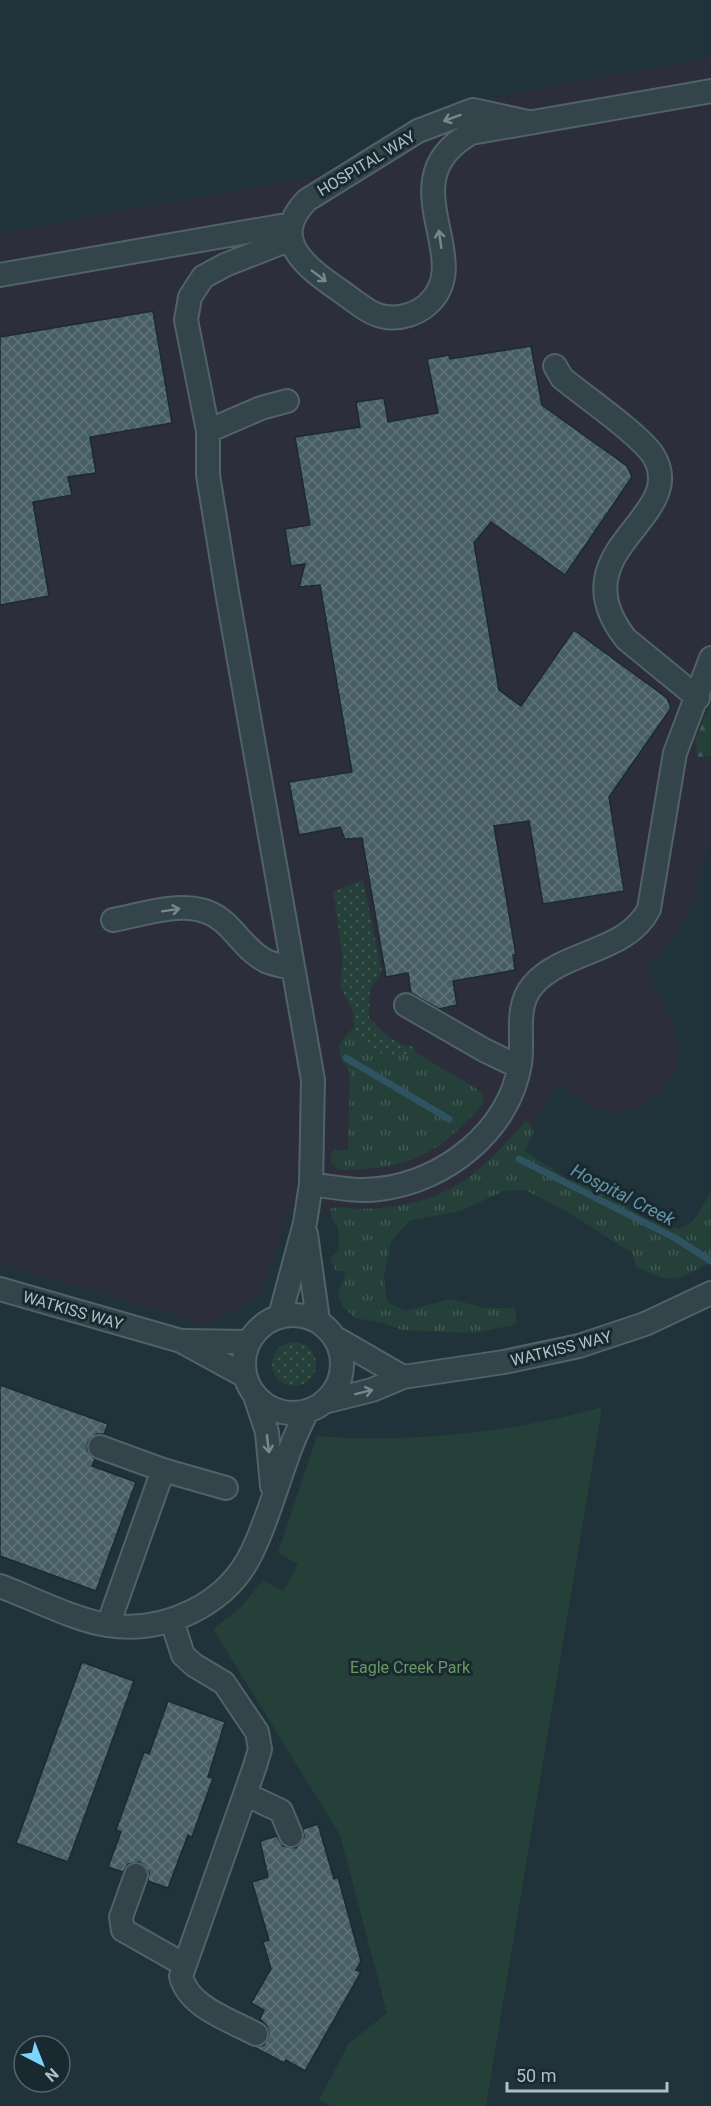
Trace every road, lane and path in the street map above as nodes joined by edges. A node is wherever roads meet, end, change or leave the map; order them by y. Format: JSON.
{"nodes":[{"id":1,"x":711,"y":91,"type":"edge"},
{"id":2,"x":528,"y":122,"type":"junction"},
{"id":3,"x":292,"y":232,"type":"junction"},
{"id":4,"x":0,"y":275,"type":"edge"},
{"id":5,"x":555,"y":366,"type":"dead end"},
{"id":6,"x":287,"y":401,"type":"dead end"},
{"id":7,"x":208,"y":431,"type":"junction"},
{"id":8,"x":711,"y":658,"type":"edge"},
{"id":9,"x":698,"y":698,"type":"junction"},
{"id":10,"x":114,"y":920,"type":"dead end"},
{"id":11,"x":293,"y":968,"type":"junction"},
{"id":12,"x":406,"y":1005,"type":"dead end"},
{"id":13,"x":519,"y":1066,"type":"junction"},
{"id":14,"x":311,"y":1184,"type":"junction"},
{"id":15,"x":305,"y":1224,"type":"junction"},
{"id":16,"x":0,"y":1289,"type":"edge"},
{"id":17,"x":711,"y":1293,"type":"edge"},
{"id":18,"x":280,"y":1316,"type":"junction"},
{"id":19,"x":318,"y":1320,"type":"junction"},
{"id":20,"x":339,"y":1340,"type":"junction"},
{"id":21,"x":181,"y":1341,"type":"junction"},
{"id":22,"x":248,"y":1342,"type":"junction"},
{"id":23,"x":403,"y":1377,"type":"junction"},
{"id":24,"x":250,"y":1386,"type":"junction"},
{"id":25,"x":315,"y":1407,"type":"junction"},
{"id":26,"x":100,"y":1447,"type":"dead end"},
{"id":27,"x":164,"y":1470,"type":"junction"},
{"id":28,"x":226,"y":1488,"type":"dead end"},
{"id":29,"x":273,"y":1494,"type":"junction"},
{"id":30,"x":0,"y":1586,"type":"edge"},
{"id":31,"x":172,"y":1621,"type":"junction"},
{"id":32,"x":108,"y":1625,"type":"junction"},
{"id":33,"x":244,"y":1794,"type":"junction"},
{"id":34,"x":291,"y":1835,"type":"dead end"},
{"id":35,"x":136,"y":1875,"type":"dead end"},
{"id":36,"x":183,"y":1964,"type":"junction"},
{"id":37,"x":256,"y":2034,"type":"dead end"}],
"edges":[{"from":1,"to":2,"type":"street","name":"HOSPITAL WAY"},
{"from":2,"to":3,"type":"street","name":"HOSPITAL WAY","one_way":true},
{"from":3,"to":2,"type":"street","name":"HOSPITAL WAY","one_way":true},
{"from":3,"to":4,"type":"street"},
{"from":3,"to":7,"type":"street"},
{"from":5,"to":9,"type":"street"},
{"from":6,"to":7,"type":"street"},
{"from":7,"to":11,"type":"street"},
{"from":8,"to":9,"type":"street"},
{"from":9,"to":13,"type":"street"},
{"from":10,"to":11,"type":"street","one_way":true},
{"from":11,"to":14,"type":"street"},
{"from":12,"to":13,"type":"street"},
{"from":13,"to":14,"type":"street"},
{"from":14,"to":15,"type":"street"},
{"from":15,"to":18,"type":"street"},
{"from":15,"to":19,"type":"street"},
{"from":16,"to":21,"type":"street","name":"WATKISS WAY"},
{"from":17,"to":23,"type":"street","name":"WATKISS WAY"},
{"from":18,"to":19,"type":"street"},
{"from":18,"to":22,"type":"street"},
{"from":19,"to":20,"type":"street"},
{"from":20,"to":23,"type":"street"},
{"from":20,"to":25,"type":"street"},
{"from":21,"to":22,"type":"street","name":"WATKISS WAY"},
{"from":21,"to":24,"type":"street","name":"WATKISS WAY"},
{"from":22,"to":24,"type":"street"},
{"from":25,"to":23,"type":"street","name":"WATKISS WAY","one_way":true},
{"from":24,"to":25,"type":"street"},
{"from":24,"to":29,"type":"street","one_way":true},
{"from":25,"to":29,"type":"street"},
{"from":26,"to":27,"type":"street"},
{"from":27,"to":28,"type":"street"},
{"from":27,"to":32,"type":"street"},
{"from":29,"to":31,"type":"street"},
{"from":30,"to":32,"type":"street"},
{"from":31,"to":32,"type":"street"},
{"from":31,"to":33,"type":"street"},
{"from":33,"to":34,"type":"street"},
{"from":33,"to":36,"type":"street"},
{"from":35,"to":36,"type":"street"},
{"from":36,"to":37,"type":"street"}]}
